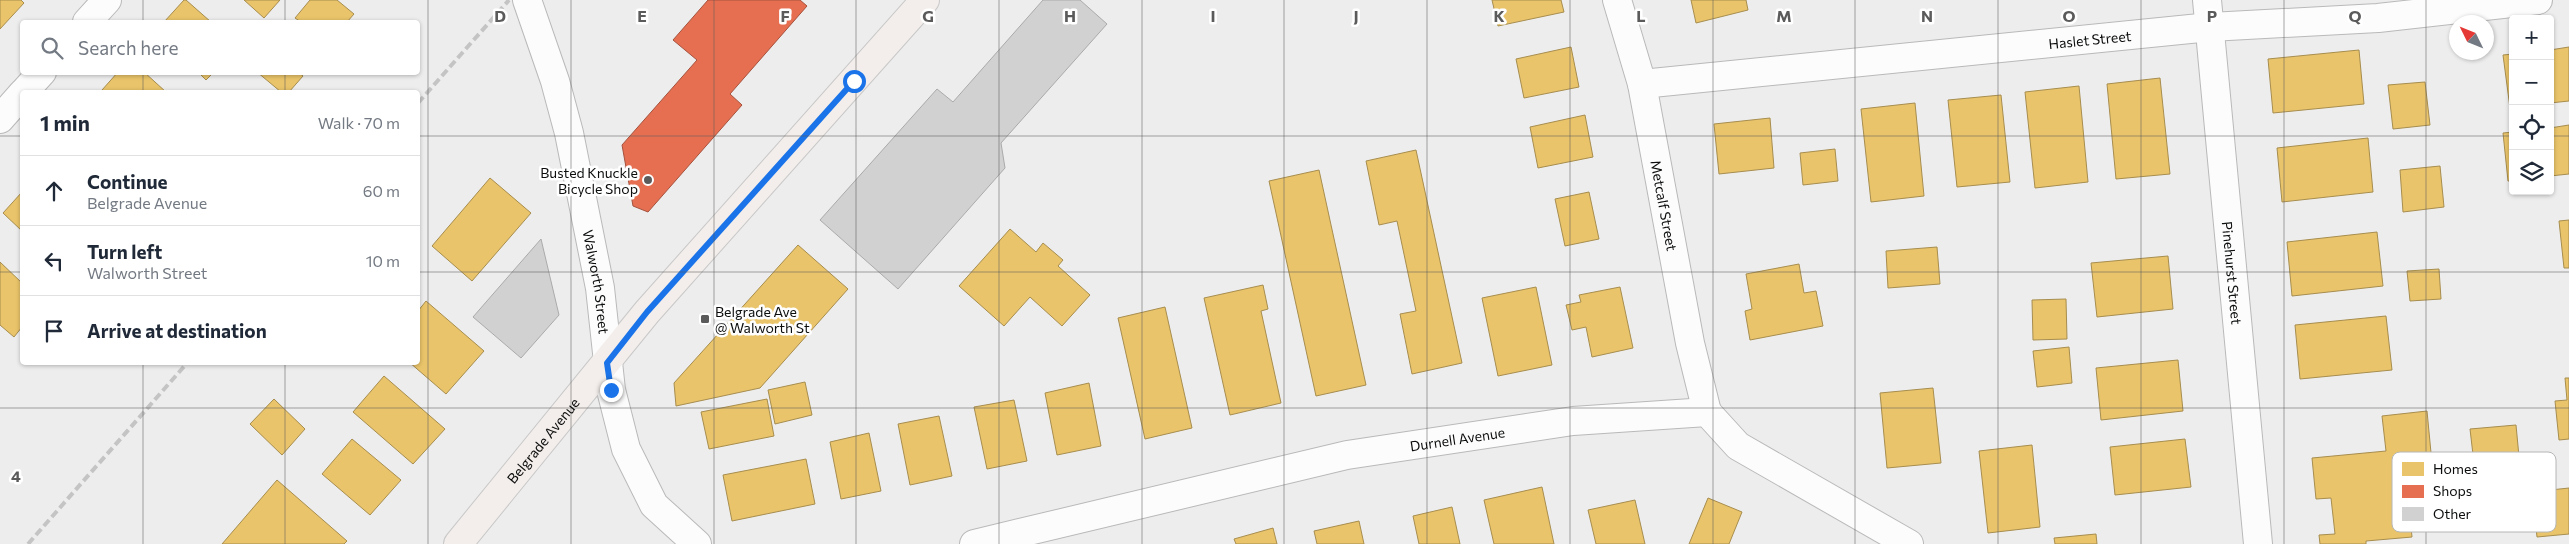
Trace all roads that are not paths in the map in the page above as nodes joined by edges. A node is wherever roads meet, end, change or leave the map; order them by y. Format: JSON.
{"nodes":[{"id":1,"x":107,"y":0,"type":"edge"},
{"id":2,"x":925,"y":0,"type":"edge"},
{"id":3,"x":1617,"y":0,"type":"edge"},
{"id":4,"x":2207,"y":0,"type":"edge"},
{"id":5,"x":2538,"y":0,"type":"edge"},
{"id":6,"x":528,"y":4,"type":"edge"},
{"id":7,"x":88,"y":20,"type":"edge"},
{"id":8,"x":2210,"y":27,"type":"junction"},
{"id":9,"x":39,"y":75,"type":"edge"},
{"id":10,"x":1642,"y":84,"type":"junction"},
{"id":11,"x":26,"y":90,"type":"edge"},
{"id":12,"x":20,"y":96,"type":"edge"},
{"id":13,"x":0,"y":119,"type":"edge"},
{"id":14,"x":607,"y":363,"type":"junction"},
{"id":15,"x":1707,"y":412,"type":"junction"},
{"id":16,"x":458,"y":544,"type":"edge"},
{"id":17,"x":697,"y":544,"type":"edge"},
{"id":18,"x":974,"y":544,"type":"edge"},
{"id":19,"x":1909,"y":544,"type":"edge"},
{"id":20,"x":2258,"y":544,"type":"edge"}],
"edges":[{"from":1,"to":7,"type":"street"},
{"from":2,"to":14,"type":"main road","name":"Belgrade Avenue"},
{"from":3,"to":10,"type":"street","name":"Metcalf Street"},
{"from":4,"to":8,"type":"street","name":"Pinehurst Street"},
{"from":5,"to":8,"type":"street","name":"Haslet Street"},
{"from":6,"to":14,"type":"street","name":"Walworth Street"},
{"from":8,"to":10,"type":"street","name":"Haslet Street"},
{"from":8,"to":20,"type":"street","name":"Pinehurst Street"},
{"from":9,"to":11,"type":"street"},
{"from":10,"to":15,"type":"street","name":"Metcalf Street"},
{"from":12,"to":13,"type":"street"},
{"from":14,"to":16,"type":"main road","name":"Belgrade Avenue"},
{"from":14,"to":17,"type":"street","name":"Walworth Street"},
{"from":15,"to":18,"type":"street","name":"Durnell Avenue"},
{"from":15,"to":19,"type":"street"}]}
